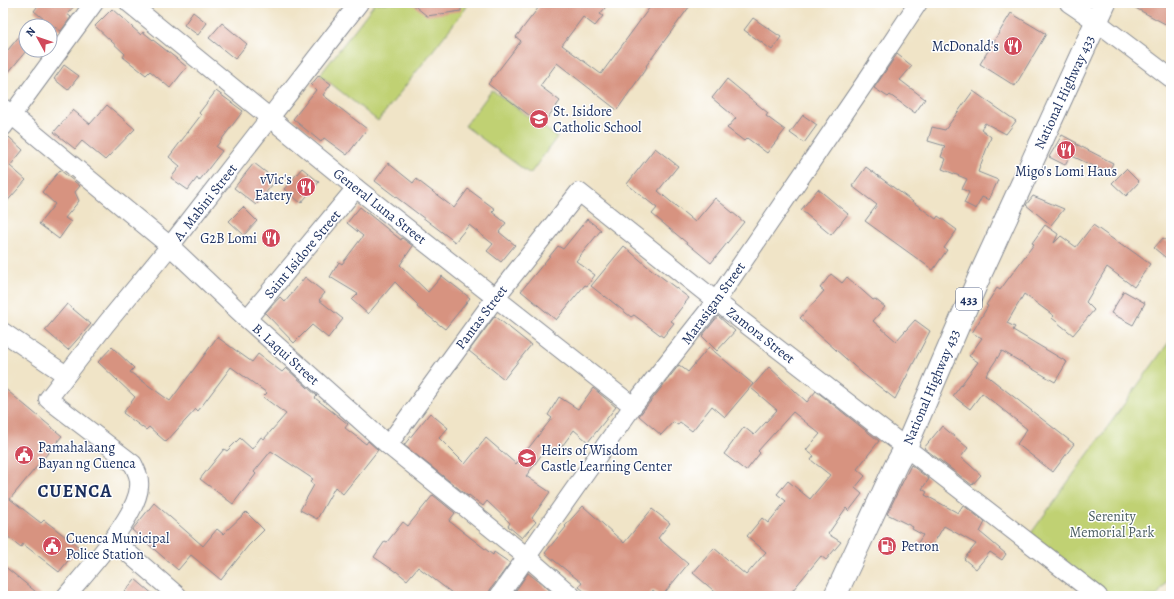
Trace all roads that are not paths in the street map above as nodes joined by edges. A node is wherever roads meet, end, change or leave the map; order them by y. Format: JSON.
{"nodes":[{"id":1,"x":94,"y":3,"type":"edge"},
{"id":2,"x":129,"y":3,"type":"edge"},
{"id":3,"x":359,"y":3,"type":"edge"},
{"id":4,"x":918,"y":3,"type":"edge"},
{"id":5,"x":1069,"y":3,"type":"edge"},
{"id":6,"x":1101,"y":12,"type":"edge"},
{"id":7,"x":1171,"y":78,"type":"edge"},
{"id":8,"x":6,"y":117,"type":"edge"},
{"id":9,"x":271,"y":117,"type":"junction"},
{"id":10,"x":356,"y":188,"type":"junction"},
{"id":11,"x":579,"y":192,"type":"joint"},
{"id":12,"x":170,"y":246,"type":"junction"},
{"id":13,"x":496,"y":297,"type":"junction"},
{"id":14,"x":716,"y":301,"type":"junction"},
{"id":15,"x":247,"y":319,"type":"junction"},
{"id":16,"x":3,"y":332,"type":"edge"},
{"id":17,"x":66,"y":375,"type":"junction"},
{"id":18,"x":633,"y":406,"type":"junction"},
{"id":19,"x":388,"y":445,"type":"junction"},
{"id":20,"x":906,"y":447,"type":"junction"},
{"id":21,"x":113,"y":540,"type":"junction"},
{"id":22,"x":527,"y":557,"type":"junction"},
{"id":23,"x":66,"y":596,"type":"edge"},
{"id":24,"x":178,"y":596,"type":"edge"},
{"id":25,"x":499,"y":596,"type":"edge"},
{"id":26,"x":572,"y":596,"type":"edge"},
{"id":27,"x":835,"y":596,"type":"edge"},
{"id":28,"x":1098,"y":596,"type":"edge"}],
"edges":[{"from":1,"to":8,"type":"street"},
{"from":2,"to":9,"type":"street","name":"General Luna Street"},
{"from":3,"to":9,"type":"street","name":"A. Mabini Street"},
{"from":4,"to":14,"type":"street","name":"Marasigan Street"},
{"from":5,"to":6,"type":"street"},
{"from":6,"to":7,"type":"street"},
{"from":6,"to":20,"type":"main road","name":"National Highway 433","number":"433"},
{"from":8,"to":12,"type":"street","name":"B. Laqui Street"},
{"from":9,"to":10,"type":"street","name":"General Luna Street"},
{"from":9,"to":12,"type":"street","name":"A. Mabini Street"},
{"from":10,"to":13,"type":"street","name":"General Luna Street"},
{"from":10,"to":15,"type":"street","name":"Saint Isidore Street"},
{"from":11,"to":13,"type":"street","name":"Pantas Street"},
{"from":11,"to":14,"type":"street","name":"Zamora Street"},
{"from":12,"to":15,"type":"street","name":"B. Laqui Street"},
{"from":12,"to":17,"type":"street","name":"A. Mabini Street"},
{"from":13,"to":18,"type":"street","name":"General Luna Street"},
{"from":13,"to":19,"type":"street","name":"Pantas Street"},
{"from":14,"to":18,"type":"street","name":"Marasigan Street"},
{"from":14,"to":20,"type":"street","name":"Zamora Street"},
{"from":15,"to":19,"type":"street","name":"B. Laqui Street"},
{"from":16,"to":17,"type":"street"},
{"from":17,"to":21,"type":"street","name":"A. Mabini Street"},
{"from":18,"to":22,"type":"street","name":"Marasigan Street"},
{"from":19,"to":22,"type":"street","name":"B. Laqui Street"},
{"from":20,"to":27,"type":"main road","name":"National Highway 433","number":"433"},
{"from":20,"to":28,"type":"street","name":"Zamora Street"},
{"from":21,"to":23,"type":"street"},
{"from":21,"to":24,"type":"street"},
{"from":22,"to":25,"type":"street","name":"Marasigan Street"},
{"from":22,"to":26,"type":"street","name":"B. Laqui Street"}]}
